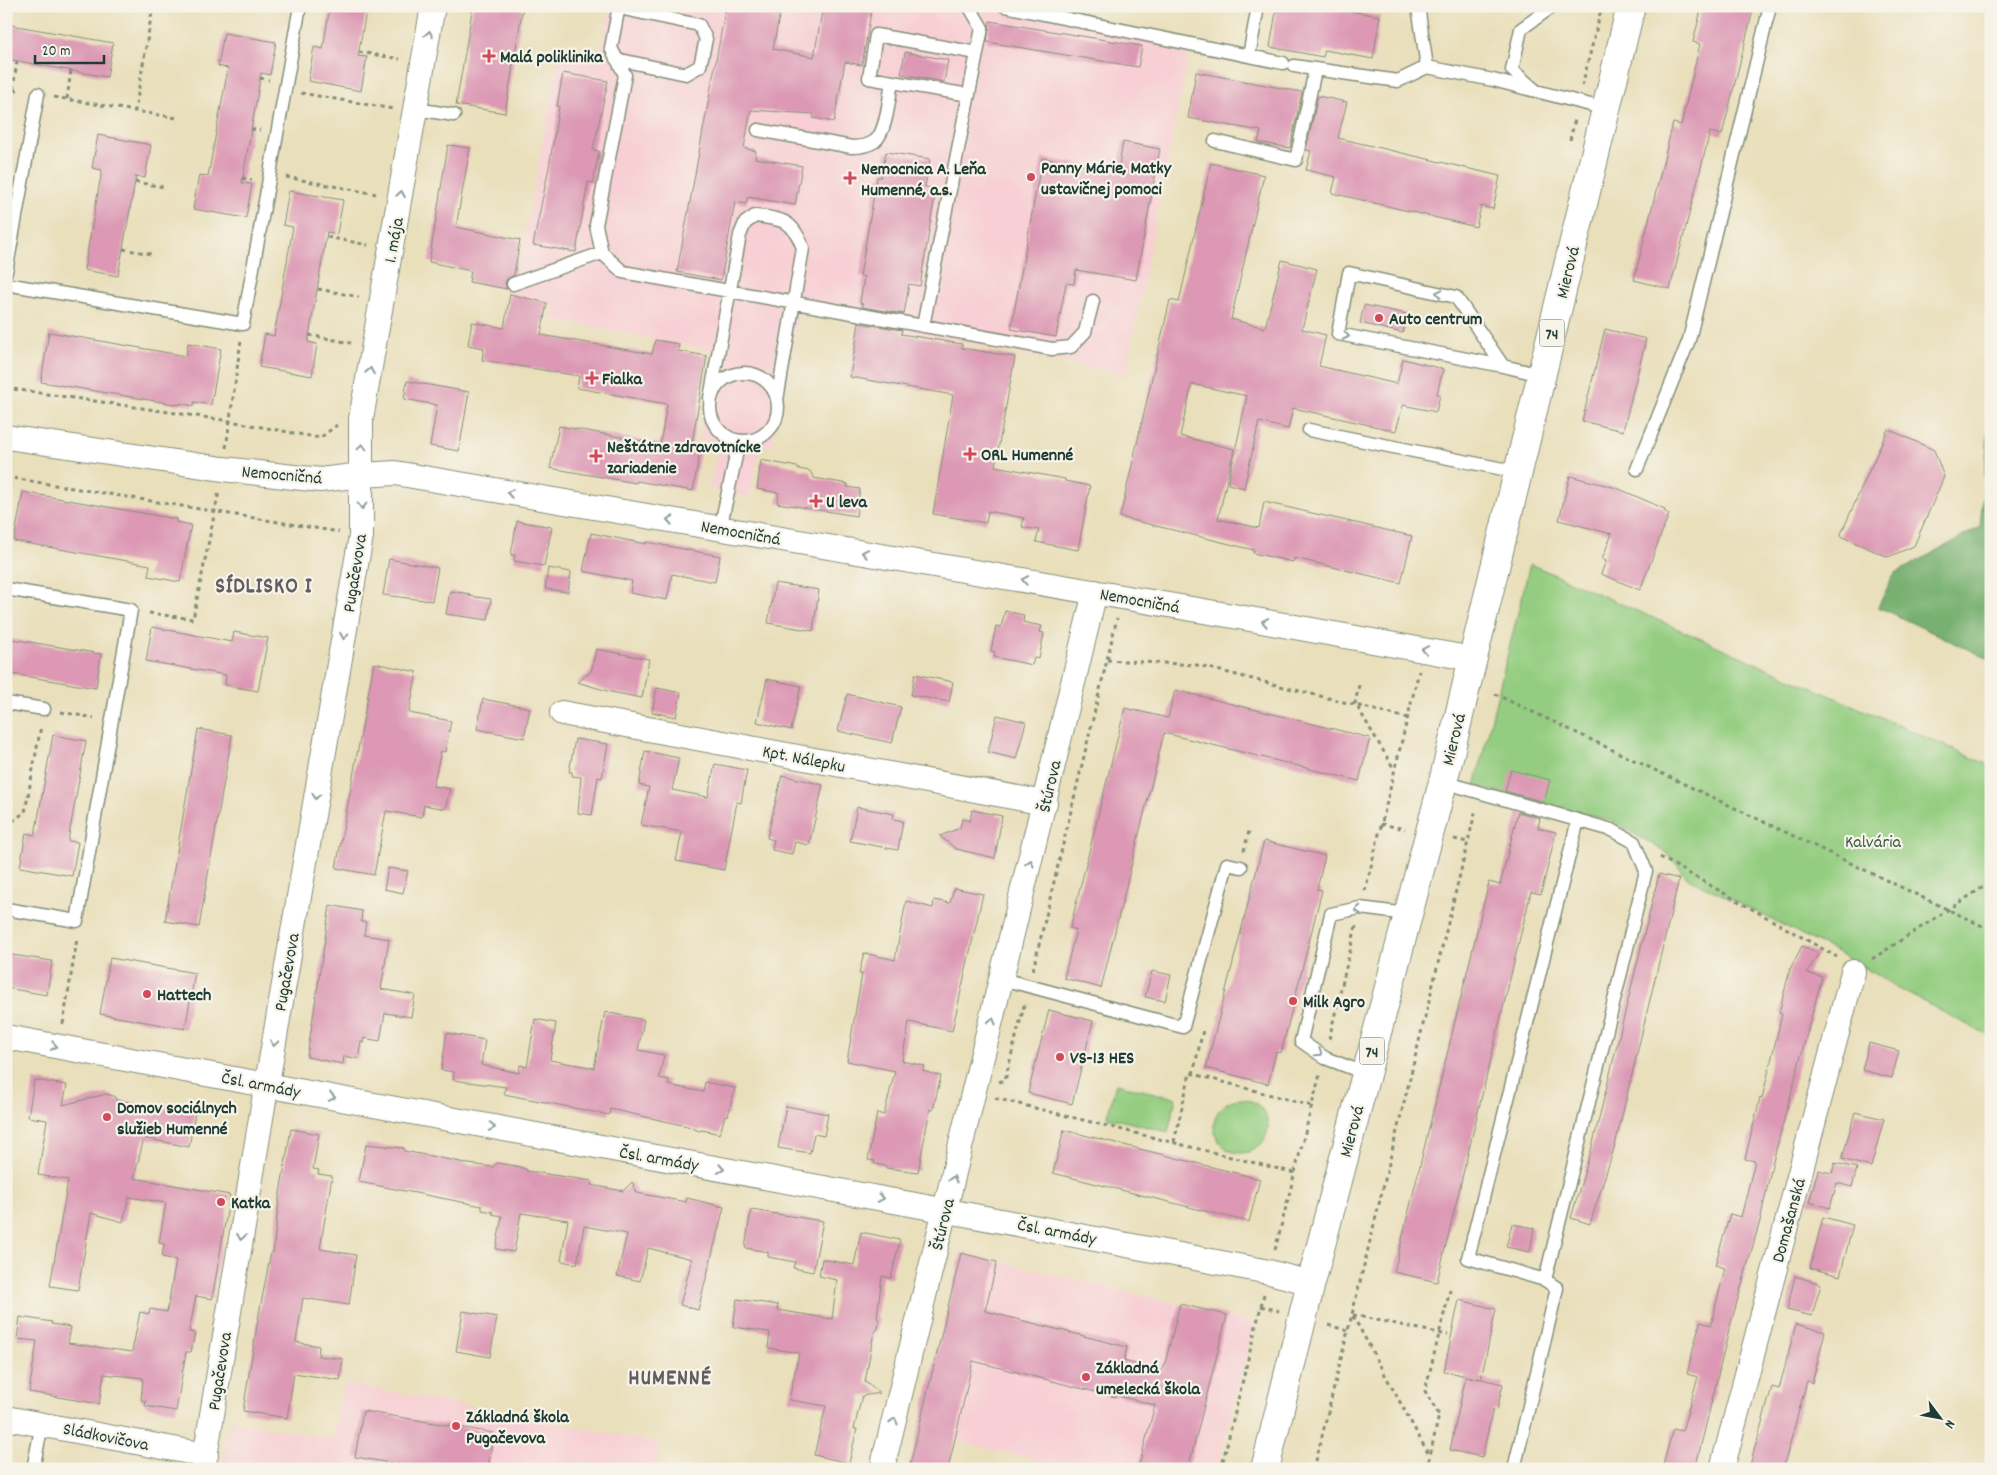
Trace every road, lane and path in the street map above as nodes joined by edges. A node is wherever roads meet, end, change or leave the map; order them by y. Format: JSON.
{"nodes":[{"id":1,"x":153,"y":6,"type":"edge"},
{"id":2,"x":300,"y":6,"type":"edge"},
{"id":3,"x":393,"y":6,"type":"edge"},
{"id":4,"x":433,"y":6,"type":"edge"},
{"id":5,"x":969,"y":6,"type":"edge"},
{"id":6,"x":1005,"y":6,"type":"edge"},
{"id":7,"x":1258,"y":6,"type":"edge"},
{"id":8,"x":1418,"y":6,"type":"edge"},
{"id":9,"x":1554,"y":6,"type":"edge"},
{"id":10,"x":1631,"y":6,"type":"edge"},
{"id":11,"x":1770,"y":6,"type":"edge"},
{"id":12,"x":619,"y":7,"type":"edge"},
{"id":13,"x":410,"y":9,"type":"dead end"},
{"id":14,"x":359,"y":52,"type":"dead end"},
{"id":15,"x":977,"y":53,"type":"junction"},
{"id":16,"x":1249,"y":56,"type":"junction"},
{"id":17,"x":402,"y":59,"type":"dead end"},
{"id":18,"x":616,"y":59,"type":"junction"},
{"id":19,"x":17,"y":61,"type":"dead end"},
{"id":20,"x":1427,"y":67,"type":"junction"},
{"id":21,"x":71,"y":70,"type":"dead end"},
{"id":22,"x":1315,"y":70,"type":"junction"},
{"id":23,"x":892,"y":82,"type":"junction"},
{"id":24,"x":6,"y":88,"type":"edge"},
{"id":25,"x":13,"y":89,"type":"junction"},
{"id":26,"x":285,"y":91,"type":"junction"},
{"id":27,"x":1537,"y":92,"type":"junction"},
{"id":28,"x":38,"y":94,"type":"junction"},
{"id":29,"x":969,"y":95,"type":"junction"},
{"id":30,"x":67,"y":99,"type":"junction"},
{"id":31,"x":1606,"y":109,"type":"junction"},
{"id":32,"x":408,"y":110,"type":"junction"},
{"id":33,"x":135,"y":111,"type":"junction"},
{"id":34,"x":454,"y":116,"type":"dead end"},
{"id":35,"x":177,"y":118,"type":"dead end"},
{"id":36,"x":758,"y":130,"type":"dead end"},
{"id":37,"x":1215,"y":141,"type":"dead end"},
{"id":38,"x":270,"y":174,"type":"junction"},
{"id":39,"x":135,"y":182,"type":"dead end"},
{"id":40,"x":164,"y":187,"type":"dead end"},
{"id":41,"x":377,"y":194,"type":"dead end"},
{"id":42,"x":326,"y":237,"type":"dead end"},
{"id":43,"x":369,"y":245,"type":"dead end"},
{"id":44,"x":123,"y":248,"type":"dead end"},
{"id":45,"x":602,"y":253,"type":"junction"},
{"id":46,"x":151,"y":254,"type":"dead end"},
{"id":47,"x":6,"y":272,"type":"edge"},
{"id":48,"x":6,"y":284,"type":"edge"},
{"id":49,"x":513,"y":284,"type":"dead end"},
{"id":50,"x":318,"y":289,"type":"dead end"},
{"id":51,"x":730,"y":291,"type":"junction"},
{"id":52,"x":360,"y":297,"type":"dead end"},
{"id":53,"x":1093,"y":301,"type":"dead end"},
{"id":54,"x":794,"y":303,"type":"junction"},
{"id":55,"x":243,"y":324,"type":"junction"},
{"id":56,"x":923,"y":326,"type":"junction"},
{"id":57,"x":310,"y":335,"type":"dead end"},
{"id":58,"x":352,"y":344,"type":"dead end"},
{"id":59,"x":1503,"y":366,"type":"junction"},
{"id":60,"x":1541,"y":375,"type":"junction"},
{"id":61,"x":6,"y":388,"type":"edge"},
{"id":62,"x":710,"y":398,"type":"junction"},
{"id":63,"x":777,"y":400,"type":"junction"},
{"id":64,"x":362,"y":419,"type":"junction"},
{"id":65,"x":230,"y":421,"type":"junction"},
{"id":66,"x":1309,"y":430,"type":"dead end"},
{"id":67,"x":6,"y":437,"type":"edge"},
{"id":68,"x":739,"y":442,"type":"junction"},
{"id":69,"x":223,"y":469,"type":"junction"},
{"id":70,"x":1637,"y":469,"type":"dead end"},
{"id":71,"x":1518,"y":472,"type":"junction"},
{"id":72,"x":362,"y":475,"type":"junction"},
{"id":73,"x":6,"y":477,"type":"edge"},
{"id":74,"x":215,"y":511,"type":"junction"},
{"id":75,"x":720,"y":529,"type":"junction"},
{"id":76,"x":361,"y":536,"type":"junction"},
{"id":77,"x":6,"y":590,"type":"edge"},
{"id":78,"x":1095,"y":592,"type":"junction"},
{"id":79,"x":131,"y":610,"type":"junction"},
{"id":80,"x":1119,"y":612,"type":"dead end"},
{"id":81,"x":1473,"y":659,"type":"junction"},
{"id":82,"x":1419,"y":670,"type":"dead end"},
{"id":83,"x":1359,"y":685,"type":"dead end"},
{"id":84,"x":1494,"y":694,"type":"dead end"},
{"id":85,"x":1406,"y":696,"type":"dead end"},
{"id":86,"x":1412,"y":697,"type":"junction"},
{"id":87,"x":6,"y":703,"type":"edge"},
{"id":88,"x":1355,"y":704,"type":"junction"},
{"id":89,"x":44,"y":709,"type":"junction"},
{"id":90,"x":562,"y":713,"type":"dead end"},
{"id":91,"x":1407,"y":718,"type":"junction"},
{"id":92,"x":112,"y":721,"type":"junction"},
{"id":93,"x":1394,"y":770,"type":"junction"},
{"id":94,"x":1442,"y":782,"type":"junction"},
{"id":95,"x":1480,"y":793,"type":"junction"},
{"id":96,"x":1045,"y":803,"type":"junction"},
{"id":97,"x":1578,"y":820,"type":"junction"},
{"id":98,"x":1382,"y":824,"type":"junction"},
{"id":99,"x":6,"y":826,"type":"edge"},
{"id":100,"x":1406,"y":829,"type":"dead end"},
{"id":101,"x":1448,"y":838,"type":"dead end"},
{"id":102,"x":1468,"y":842,"type":"junction"},
{"id":103,"x":1634,"y":842,"type":"junction"},
{"id":104,"x":1241,"y":867,"type":"dead end"},
{"id":105,"x":1991,"y":882,"type":"edge"},
{"id":106,"x":1360,"y":908,"type":"junction"},
{"id":107,"x":6,"y":909,"type":"edge"},
{"id":108,"x":1948,"y":910,"type":"junction"},
{"id":109,"x":1407,"y":914,"type":"junction"},
{"id":110,"x":77,"y":921,"type":"junction"},
{"id":111,"x":1991,"y":930,"type":"edge"},
{"id":112,"x":1853,"y":972,"type":"junction"},
{"id":113,"x":1002,"y":979,"type":"junction"},
{"id":114,"x":6,"y":1037,"type":"edge"},
{"id":115,"x":60,"y":1046,"type":"junction"},
{"id":116,"x":1325,"y":1058,"type":"junction"},
{"id":117,"x":1367,"y":1074,"type":"junction"},
{"id":118,"x":267,"y":1086,"type":"junction"},
{"id":119,"x":991,"y":1097,"type":"dead end"},
{"id":120,"x":1312,"y":1106,"type":"junction"},
{"id":121,"x":1174,"y":1142,"type":"junction"},
{"id":122,"x":1295,"y":1172,"type":"junction"},
{"id":123,"x":946,"y":1210,"type":"junction"},
{"id":124,"x":1273,"y":1256,"type":"dead end"},
{"id":125,"x":1545,"y":1280,"type":"junction"},
{"id":126,"x":1311,"y":1283,"type":"junction"},
{"id":127,"x":1451,"y":1286,"type":"dead end"},
{"id":128,"x":1265,"y":1288,"type":"dead end"},
{"id":129,"x":1261,"y":1306,"type":"junction"},
{"id":130,"x":1282,"y":1312,"type":"dead end"},
{"id":131,"x":1353,"y":1315,"type":"junction"},
{"id":132,"x":1328,"y":1325,"type":"dead end"},
{"id":133,"x":1349,"y":1331,"type":"junction"},
{"id":134,"x":1440,"y":1333,"type":"junction"},
{"id":135,"x":1448,"y":1335,"type":"dead end"},
{"id":136,"x":6,"y":1418,"type":"edge"},
{"id":137,"x":42,"y":1424,"type":"junction"},
{"id":138,"x":1430,"y":1456,"type":"junction"},
{"id":139,"x":204,"y":1462,"type":"edge"},
{"id":140,"x":33,"y":1469,"type":"edge"},
{"id":141,"x":882,"y":1469,"type":"edge"},
{"id":142,"x":1221,"y":1469,"type":"edge"},
{"id":143,"x":1265,"y":1469,"type":"edge"},
{"id":144,"x":1314,"y":1469,"type":"edge"},
{"id":145,"x":1427,"y":1469,"type":"edge"},
{"id":146,"x":1514,"y":1469,"type":"edge"},
{"id":147,"x":1722,"y":1469,"type":"edge"}],
"edges":[{"from":1,"to":33,"type":"path"},
{"from":2,"to":26,"type":"lane"},
{"from":3,"to":13,"type":"path"},
{"from":32,"to":4,"type":"street","name":"1. mája","one_way":true},
{"from":5,"to":15,"type":"lane"},
{"from":6,"to":16,"type":"lane"},
{"from":7,"to":16,"type":"lane"},
{"from":8,"to":20,"type":"lane"},
{"from":9,"to":27,"type":"lane"},
{"from":10,"to":31,"type":"main road","name":"Mierová","number":"74"},
{"from":11,"to":70,"type":"lane"},
{"from":12,"to":18,"type":"lane"},
{"from":12,"to":18,"type":"lane"},
{"from":14,"to":17,"type":"path"},
{"from":15,"to":23,"type":"lane"},
{"from":15,"to":29,"type":"lane"},
{"from":16,"to":22,"type":"lane"},
{"from":18,"to":45,"type":"lane"},
{"from":19,"to":25,"type":"path"},
{"from":20,"to":22,"type":"lane"},
{"from":20,"to":27,"type":"lane"},
{"from":21,"to":30,"type":"path"},
{"from":22,"to":37,"type":"lane"},
{"from":23,"to":29,"type":"lane"},
{"from":23,"to":36,"type":"lane"},
{"from":24,"to":25,"type":"path"},
{"from":25,"to":28,"type":"path"},
{"from":26,"to":32,"type":"path"},
{"from":26,"to":38,"type":"lane"},
{"from":27,"to":31,"type":"lane"},
{"from":28,"to":30,"type":"path"},
{"from":28,"to":47,"type":"lane"},
{"from":29,"to":56,"type":"lane"},
{"from":30,"to":33,"type":"path"},
{"from":31,"to":60,"type":"main road","name":"Mierová","number":"74"},
{"from":32,"to":34,"type":"lane"},
{"from":64,"to":32,"type":"street","name":"1. mája","one_way":true},
{"from":33,"to":35,"type":"path"},
{"from":38,"to":41,"type":"path"},
{"from":38,"to":55,"type":"lane"},
{"from":39,"to":40,"type":"path"},
{"from":42,"to":43,"type":"path"},
{"from":44,"to":46,"type":"path"},
{"from":45,"to":49,"type":"lane"},
{"from":45,"to":51,"type":"lane"},
{"from":48,"to":55,"type":"lane"},
{"from":50,"to":52,"type":"path"},
{"from":51,"to":54,"type":"lane"},
{"from":51,"to":54,"type":"lane"},
{"from":51,"to":62,"type":"lane"},
{"from":53,"to":56,"type":"lane"},
{"from":54,"to":56,"type":"lane"},
{"from":54,"to":63,"type":"lane"},
{"from":55,"to":65,"type":"path"},
{"from":57,"to":58,"type":"path"},
{"from":59,"to":59,"type":"lane","one_way":true},
{"from":59,"to":60,"type":"lane"},
{"from":60,"to":71,"type":"main road","name":"Mierová","number":"74"},
{"from":61,"to":65,"type":"path"},
{"from":62,"to":63,"type":"lane"},
{"from":62,"to":68,"type":"lane"},
{"from":63,"to":68,"type":"lane"},
{"from":64,"to":65,"type":"path"},
{"from":72,"to":64,"type":"street","name":"1. mája","one_way":true},
{"from":65,"to":69,"type":"path"},
{"from":66,"to":71,"type":"lane"},
{"from":67,"to":69,"type":"street","name":"Nemocničná"},
{"from":68,"to":75,"type":"lane"},
{"from":69,"to":72,"type":"street","name":"Nemocničná"},
{"from":69,"to":74,"type":"path"},
{"from":71,"to":81,"type":"main road","name":"Mierová","number":"74"},
{"from":75,"to":72,"type":"street","name":"Nemocničná","one_way":true},
{"from":72,"to":76,"type":"street","name":"Pugačevova","one_way":true},
{"from":73,"to":74,"type":"path"},
{"from":74,"to":76,"type":"path"},
{"from":74,"to":79,"type":"path"},
{"from":78,"to":75,"type":"street","name":"Nemocničná","one_way":true},
{"from":76,"to":118,"type":"street","name":"Pugačevova","one_way":true},
{"from":77,"to":79,"type":"lane"},
{"from":81,"to":78,"type":"street","name":"Nemocničná","one_way":true},
{"from":78,"to":96,"type":"street","name":"Štúrova"},
{"from":79,"to":92,"type":"lane"},
{"from":80,"to":88,"type":"path"},
{"from":81,"to":94,"type":"main road","name":"Mierová","number":"74"},
{"from":82,"to":86,"type":"path"},
{"from":83,"to":88,"type":"path"},
{"from":84,"to":108,"type":"path"},
{"from":85,"to":86,"type":"path"},
{"from":86,"to":91,"type":"path"},
{"from":87,"to":89,"type":"lane"},
{"from":88,"to":91,"type":"path"},
{"from":88,"to":93,"type":"path"},
{"from":89,"to":92,"type":"path"},
{"from":89,"to":99,"type":"path"},
{"from":90,"to":96,"type":"street","name":"Kpt. Nálepku"},
{"from":91,"to":93,"type":"path"},
{"from":92,"to":110,"type":"lane"},
{"from":93,"to":98,"type":"path"},
{"from":94,"to":95,"type":"lane"},
{"from":94,"to":109,"type":"main road","name":"Mierová","number":"74"},
{"from":95,"to":97,"type":"lane"},
{"from":95,"to":102,"type":"path"},
{"from":113,"to":96,"type":"street","name":"Štúrova","one_way":true},
{"from":97,"to":103,"type":"lane"},
{"from":97,"to":125,"type":"lane"},
{"from":98,"to":100,"type":"path"},
{"from":98,"to":106,"type":"path"},
{"from":101,"to":102,"type":"path"},
{"from":102,"to":131,"type":"path"},
{"from":103,"to":112,"type":"path"},
{"from":103,"to":125,"type":"lane"},
{"from":104,"to":113,"type":"lane"},
{"from":105,"to":108,"type":"path"},
{"from":106,"to":109,"type":"lane"},
{"from":106,"to":116,"type":"path"},
{"from":106,"to":116,"type":"lane","one_way":true},
{"from":107,"to":110,"type":"lane"},
{"from":108,"to":111,"type":"path"},
{"from":108,"to":112,"type":"path"},
{"from":109,"to":117,"type":"main road","name":"Mierová","number":"74"},
{"from":110,"to":115,"type":"path"},
{"from":112,"to":147,"type":"street","name":"Domašanská"},
{"from":123,"to":113,"type":"street","name":"Štúrova","one_way":true},
{"from":114,"to":115,"type":"street","name":"Čsl. armády","one_way":true},
{"from":115,"to":118,"type":"street","name":"Čsl. armády"},
{"from":116,"to":117,"type":"lane"},
{"from":116,"to":120,"type":"path"},
{"from":117,"to":126,"type":"main road","name":"Mierová","number":"74"},
{"from":118,"to":123,"type":"street","name":"Čsl. armády","one_way":true},
{"from":118,"to":139,"type":"street","name":"Pugačevova","one_way":true},
{"from":119,"to":121,"type":"path"},
{"from":120,"to":121,"type":"path"},
{"from":120,"to":122,"type":"path"},
{"from":121,"to":122,"type":"path"},
{"from":122,"to":124,"type":"path"},
{"from":123,"to":126,"type":"street","name":"Čsl. armády"},
{"from":141,"to":123,"type":"street","name":"Štúrova","one_way":true},
{"from":125,"to":146,"type":"lane"},
{"from":126,"to":143,"type":"main road","name":"Mierová","number":"74"},
{"from":127,"to":134,"type":"path"},
{"from":128,"to":129,"type":"path"},
{"from":129,"to":130,"type":"path"},
{"from":129,"to":142,"type":"path"},
{"from":131,"to":133,"type":"path"},
{"from":131,"to":134,"type":"path"},
{"from":131,"to":138,"type":"path"},
{"from":132,"to":133,"type":"path"},
{"from":133,"to":144,"type":"path"},
{"from":134,"to":135,"type":"path"},
{"from":134,"to":138,"type":"path"},
{"from":136,"to":137,"type":"street","name":"Sládkovičova"},
{"from":137,"to":139,"type":"street","name":"Sládkovičova"},
{"from":137,"to":140,"type":"lane"},
{"from":138,"to":145,"type":"path"}]}
